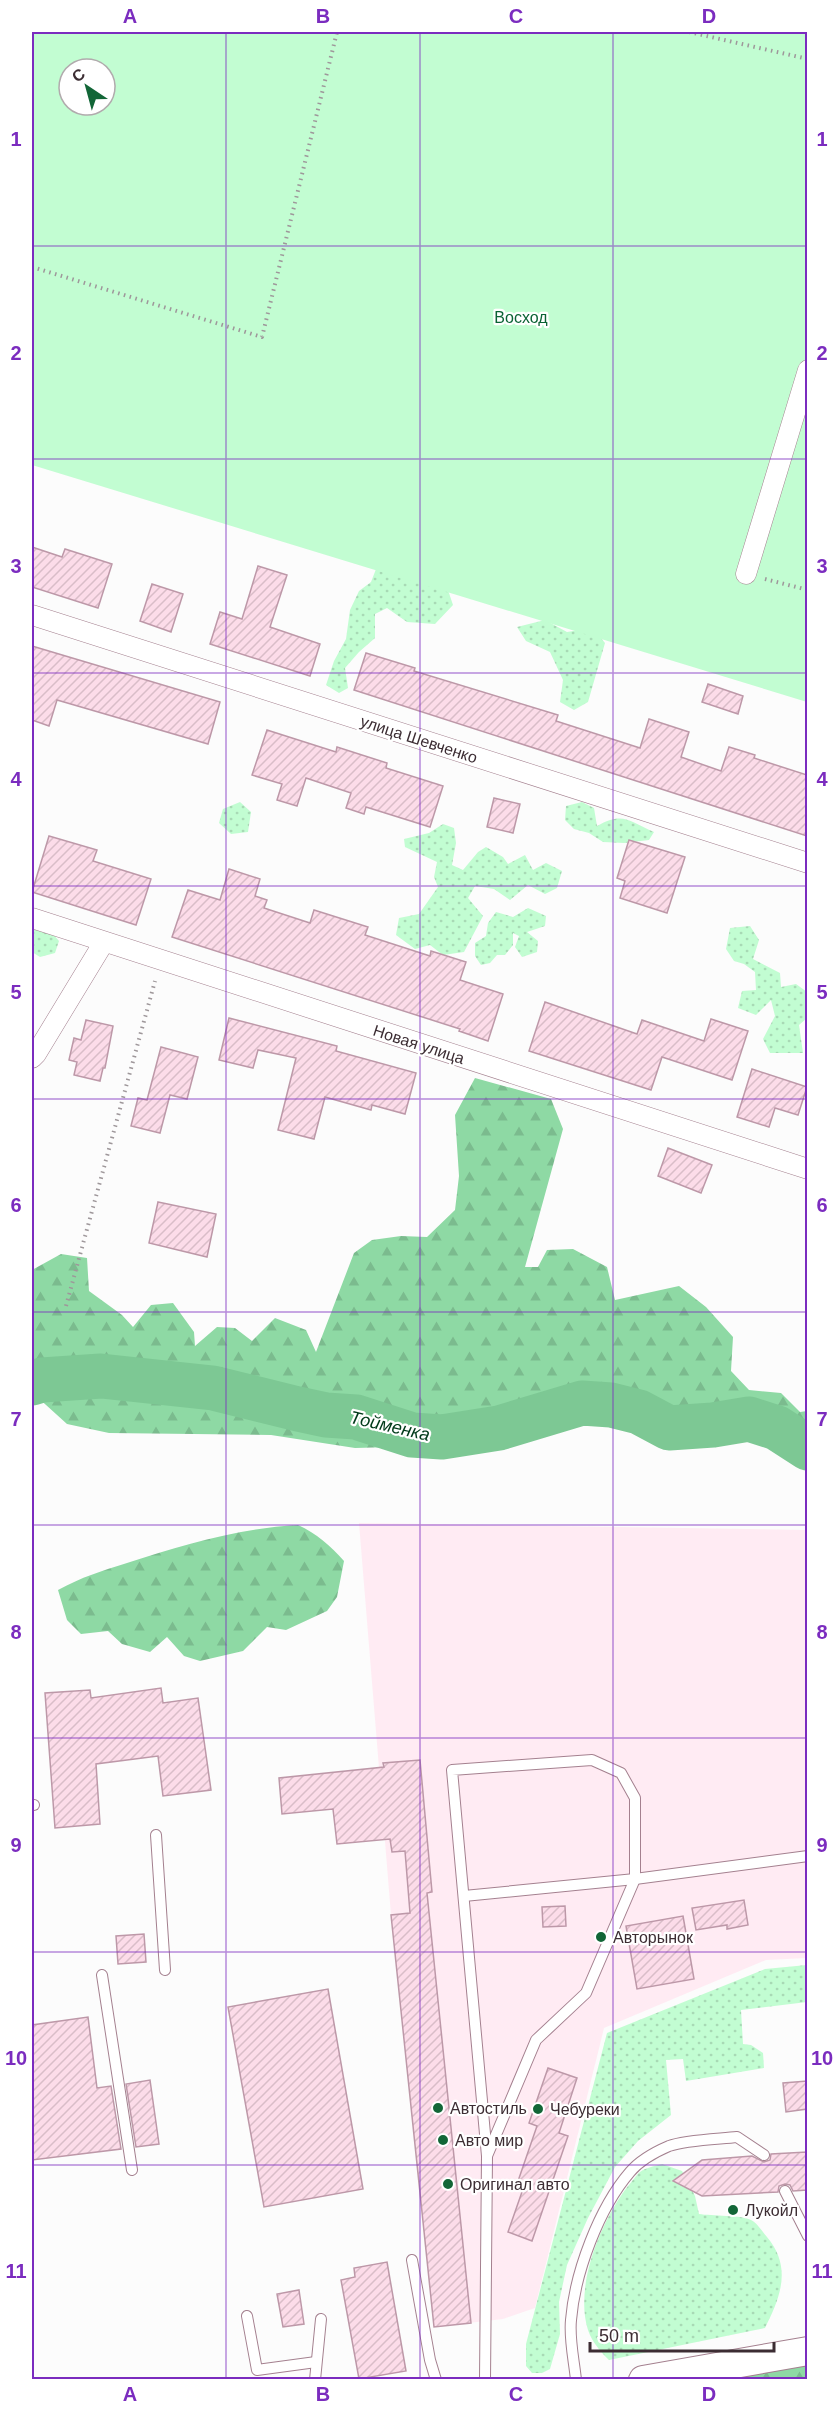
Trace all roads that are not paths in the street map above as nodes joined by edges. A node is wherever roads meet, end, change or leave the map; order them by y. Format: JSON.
{"nodes":[{"id":1,"x":807,"y":370,"type":"edge"},
{"id":2,"x":746,"y":574,"type":"road end"},
{"id":3,"x":32,"y":615,"type":"edge"},
{"id":4,"x":807,"y":863,"type":"edge"},
{"id":5,"x":32,"y":918,"type":"edge"},
{"id":6,"x":104,"y":942,"type":"junction"},
{"id":7,"x":32,"y":1058,"type":"edge"},
{"id":8,"x":807,"y":1169,"type":"edge"},
{"id":9,"x":156,"y":1835,"type":"dead end"},
{"id":10,"x":807,"y":1856,"type":"edge"},
{"id":11,"x":635,"y":1879,"type":"junction"},
{"id":12,"x":464,"y":1896,"type":"junction"},
{"id":13,"x":165,"y":1970,"type":"dead end"},
{"id":14,"x":102,"y":1975,"type":"dead end"},
{"id":15,"x":764,"y":2155,"type":"dead end"},
{"id":16,"x":487,"y":2156,"type":"junction"},
{"id":17,"x":132,"y":2170,"type":"dead end"},
{"id":18,"x":785,"y":2191,"type":"dead end"},
{"id":19,"x":807,"y":2236,"type":"edge"},
{"id":20,"x":412,"y":2260,"type":"dead end"},
{"id":21,"x":247,"y":2316,"type":"dead end"},
{"id":22,"x":321,"y":2319,"type":"dead end"},
{"id":23,"x":807,"y":2351,"type":"edge"},
{"id":24,"x":316,"y":2362,"type":"junction"},
{"id":25,"x":315,"y":2379,"type":"edge"},
{"id":26,"x":436,"y":2379,"type":"edge"},
{"id":27,"x":485,"y":2379,"type":"edge"},
{"id":28,"x":576,"y":2379,"type":"edge"},
{"id":29,"x":643,"y":2379,"type":"edge"}],
"edges":[{"from":1,"to":2,"type":"street"},
{"from":3,"to":4,"type":"street","name":"улица Шевченко"},
{"from":5,"to":6,"type":"street","name":"Новая улица"},
{"from":6,"to":7,"type":"street"},
{"from":6,"to":8,"type":"street","name":"Новая улица"},
{"from":9,"to":13,"type":"lane"},
{"from":10,"to":11,"type":"lane"},
{"from":11,"to":12,"type":"lane"},
{"from":11,"to":12,"type":"lane"},
{"from":11,"to":16,"type":"lane"},
{"from":12,"to":16,"type":"lane"},
{"from":14,"to":17,"type":"lane"},
{"from":15,"to":28,"type":"lane"},
{"from":16,"to":27,"type":"lane"},
{"from":18,"to":19,"type":"lane"},
{"from":20,"to":26,"type":"lane"},
{"from":21,"to":24,"type":"lane"},
{"from":22,"to":24,"type":"lane"},
{"from":23,"to":29,"type":"street"},
{"from":24,"to":25,"type":"lane"}]}
